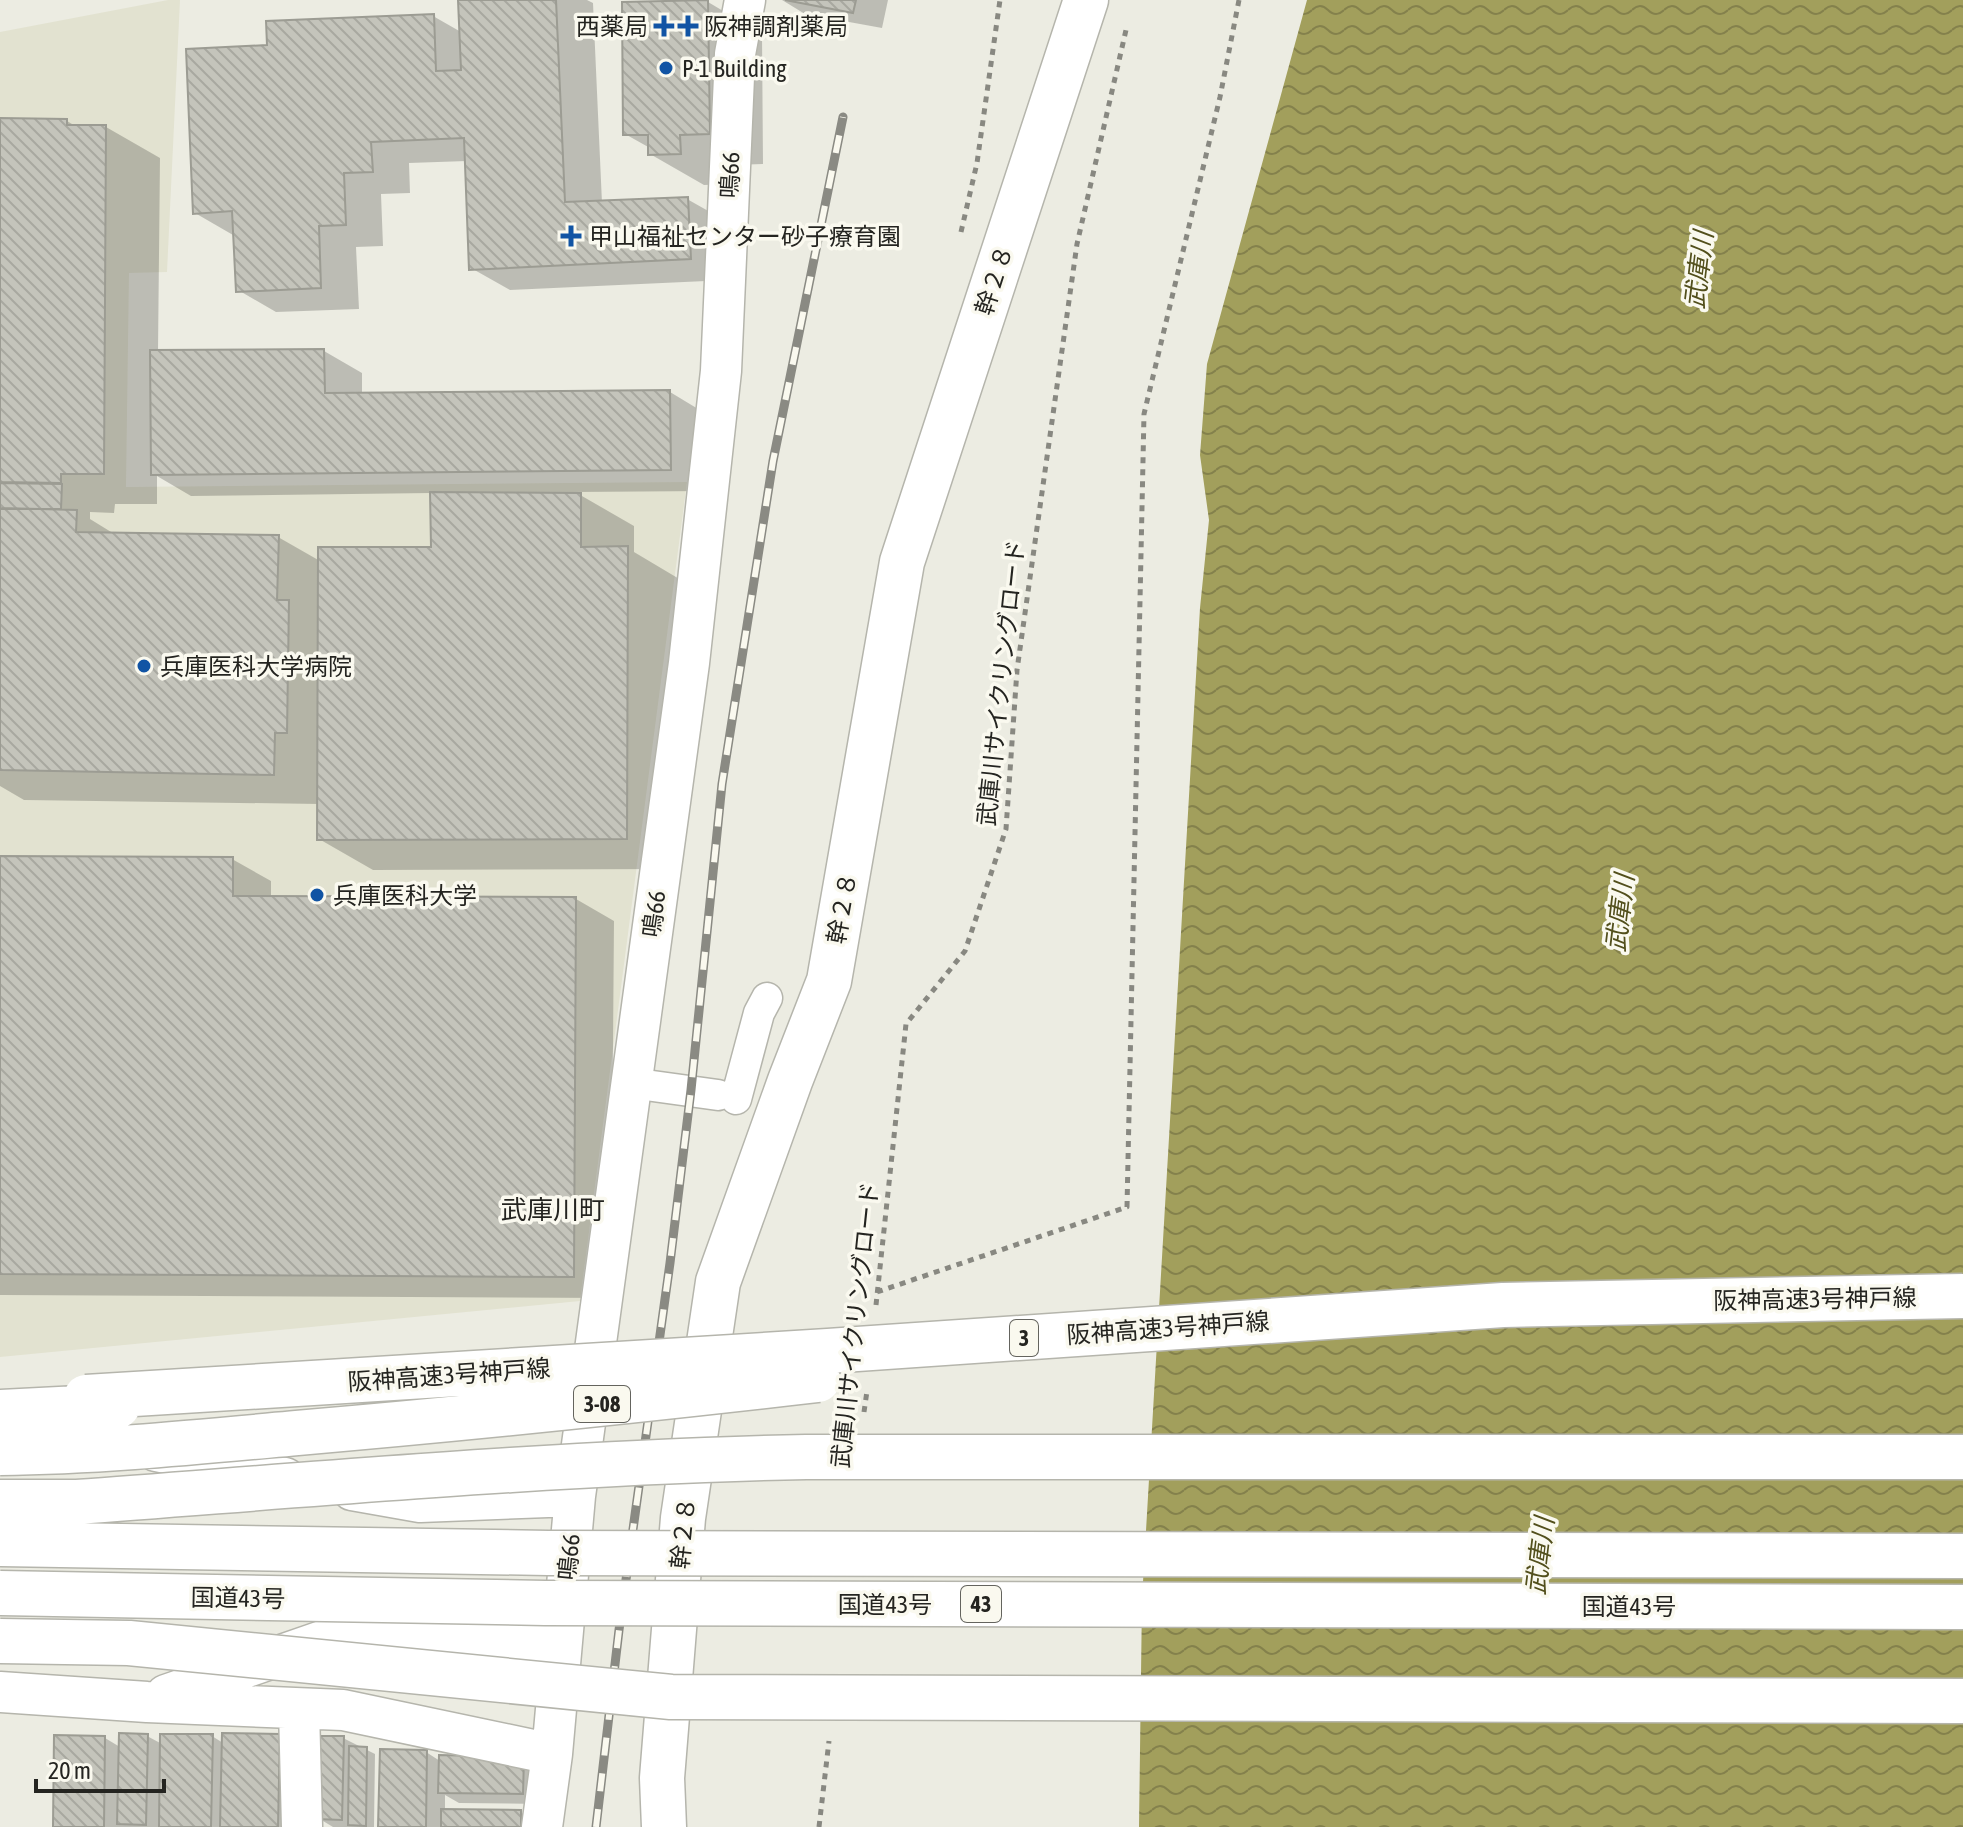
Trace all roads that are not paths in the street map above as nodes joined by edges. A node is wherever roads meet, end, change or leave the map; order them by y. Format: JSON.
{"nodes":[{"id":1,"x":745,"y":0,"type":"edge"},
{"id":2,"x":1086,"y":0,"type":"edge"},
{"id":3,"x":767,"y":998,"type":"dead end"},
{"id":4,"x":631,"y":1083,"type":"junction"},
{"id":5,"x":1963,"y":1296,"type":"edge"},
{"id":6,"x":1202,"y":1337,"type":"joint"},
{"id":7,"x":86,"y":1397,"type":"dead end"},
{"id":8,"x":0,"y":1414,"type":"edge"},
{"id":9,"x":0,"y":1453,"type":"edge"},
{"id":10,"x":1963,"y":1457,"type":"edge"},
{"id":11,"x":575,"y":1496,"type":"junction"},
{"id":12,"x":0,"y":1502,"type":"edge"},
{"id":13,"x":0,"y":1544,"type":"edge"},
{"id":14,"x":1963,"y":1556,"type":"edge"},
{"id":15,"x":0,"y":1593,"type":"edge"},
{"id":16,"x":1963,"y":1607,"type":"edge"},
{"id":17,"x":0,"y":1641,"type":"edge"},
{"id":18,"x":561,"y":1646,"type":"junction"},
{"id":19,"x":0,"y":1692,"type":"edge"},
{"id":20,"x":1963,"y":1701,"type":"edge"},
{"id":21,"x":147,"y":1702,"type":"junction"},
{"id":22,"x":299,"y":1709,"type":"junction"},
{"id":23,"x":552,"y":1754,"type":"junction"},
{"id":24,"x":302,"y":1827,"type":"edge"},
{"id":25,"x":542,"y":1827,"type":"edge"},
{"id":26,"x":664,"y":1827,"type":"edge"}],
"edges":[{"from":1,"to":4,"type":"street","name":"鳴66"},
{"from":2,"to":26,"type":"main road","name":"幹２８"},
{"from":3,"to":4,"type":"street"},
{"from":4,"to":11,"type":"street","name":"鳴66"},
{"from":5,"to":7,"type":"main road","name":"阪神高速3号神戸線","number":"3","bridge":true},
{"from":6,"to":8,"type":"main road","name":"阪神高速3号神戸線","number":"3","bridge":true},
{"from":6,"to":9,"type":"main road","number":"3-08","bridge":true},
{"from":8,"to":11,"type":"street"},
{"from":10,"to":12,"type":"main road","bridge":true},
{"from":11,"to":18,"type":"street","name":"鳴66"},
{"from":13,"to":14,"type":"main road","name":"国道43号","number":"43","bridge":true},
{"from":15,"to":16,"type":"main road","name":"国道43号","number":"43","bridge":true},
{"from":17,"to":20,"type":"main road","bridge":true},
{"from":18,"to":21,"type":"street"},
{"from":18,"to":23,"type":"street","name":"鳴66"},
{"from":19,"to":21,"type":"street"},
{"from":21,"to":22,"type":"street"},
{"from":22,"to":23,"type":"street"},
{"from":22,"to":24,"type":"street"},
{"from":23,"to":25,"type":"street","name":"鳴66"}]}
